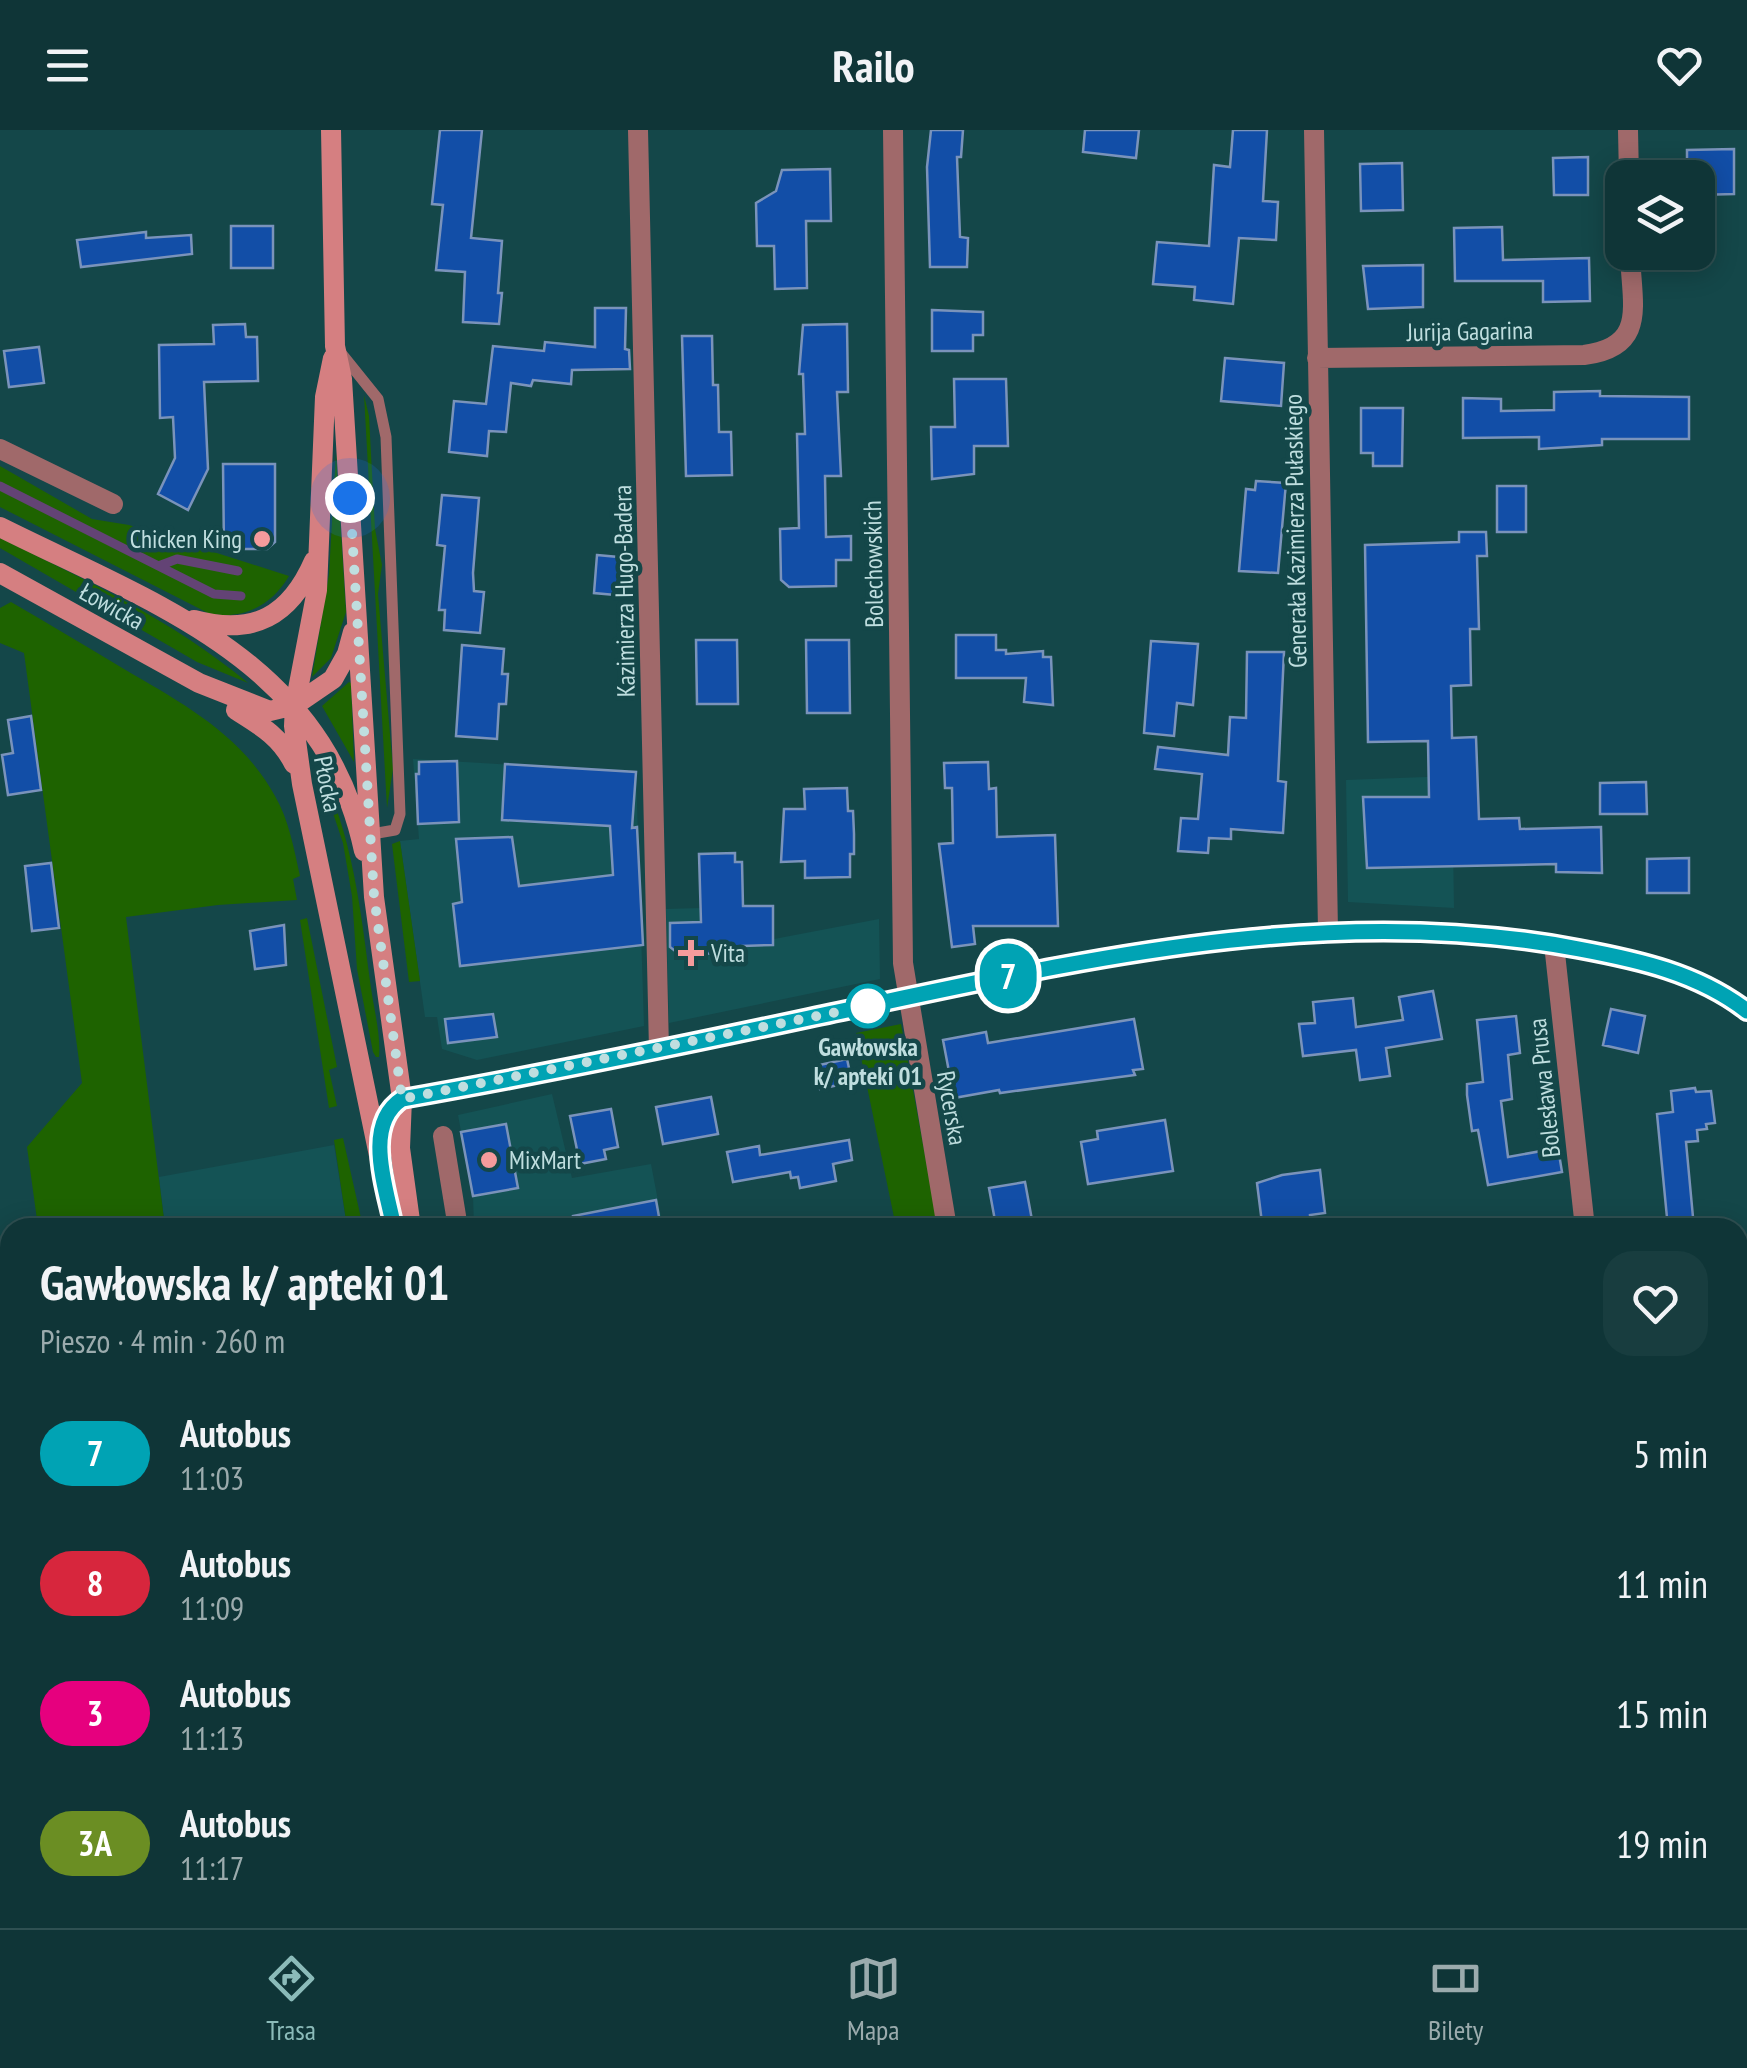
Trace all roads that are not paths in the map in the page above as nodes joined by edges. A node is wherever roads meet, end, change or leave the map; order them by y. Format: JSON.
{"nodes":[{"id":1,"x":332,"y":130,"type":"edge"},
{"id":2,"x":638,"y":130,"type":"edge"},
{"id":3,"x":893,"y":130,"type":"edge"},
{"id":4,"x":1314,"y":130,"type":"edge"},
{"id":5,"x":1628,"y":130,"type":"edge"},
{"id":6,"x":1629,"y":160,"type":"edge"},
{"id":7,"x":1630,"y":270,"type":"edge"},
{"id":8,"x":335,"y":346,"type":"junction"},
{"id":9,"x":1317,"y":358,"type":"junction"},
{"id":10,"x":0,"y":450,"type":"edge"},
{"id":11,"x":113,"y":504,"type":"dead end"},
{"id":12,"x":0,"y":527,"type":"edge"},
{"id":13,"x":318,"y":550,"type":"junction"},
{"id":14,"x":0,"y":573,"type":"edge"},
{"id":15,"x":357,"y":608,"type":"junction"},
{"id":16,"x":166,"y":610,"type":"junction"},
{"id":17,"x":199,"y":683,"type":"junction"},
{"id":18,"x":295,"y":705,"type":"junction"},
{"id":19,"x":302,"y":784,"type":"junction"},
{"id":20,"x":372,"y":834,"type":"junction"},
{"id":21,"x":374,"y":896,"type":"junction"},
{"id":22,"x":1328,"y":931,"type":"junction"},
{"id":23,"x":1554,"y":944,"type":"junction"},
{"id":24,"x":907,"y":998,"type":"junction"},
{"id":25,"x":1747,"y":1010,"type":"edge"},
{"id":26,"x":356,"y":1038,"type":"junction"},
{"id":27,"x":659,"y":1050,"type":"junction"},
{"id":28,"x":402,"y":1099,"type":"junction"},
{"id":29,"x":443,"y":1136,"type":"dead end"},
{"id":30,"x":380,"y":1150,"type":"junction"},
{"id":31,"x":392,"y":1218,"type":"edge"},
{"id":32,"x":410,"y":1218,"type":"edge"},
{"id":33,"x":456,"y":1218,"type":"edge"},
{"id":34,"x":945,"y":1218,"type":"edge"},
{"id":35,"x":1583,"y":1218,"type":"edge"}],
"edges":[{"from":1,"to":8,"type":"street","name":"Płocka"},
{"from":2,"to":27,"type":"street","name":"Kazimierza Hugo-Badera"},
{"from":3,"to":24,"type":"street","name":"Bolechowskich"},
{"from":4,"to":9,"type":"street","name":"Generała Kazimierza Pułaskiego"},
{"from":5,"to":6,"type":"street"},
{"from":7,"to":9,"type":"street","name":"Jurija Gagarina"},
{"from":8,"to":13,"type":"street","name":"Płocka"},
{"from":8,"to":15,"type":"street","name":"Płocka"},
{"from":8,"to":20,"type":"lane"},
{"from":9,"to":22,"type":"street","name":"Generała Kazimierza Pułaskiego"},
{"from":10,"to":11,"type":"street"},
{"from":12,"to":16,"type":"street","name":"Łowicka"},
{"from":13,"to":16,"type":"street","name":"Łowicka"},
{"from":13,"to":18,"type":"street","name":"Płocka"},
{"from":14,"to":17,"type":"street","name":"Łowicka"},
{"from":15,"to":18,"type":"street"},
{"from":15,"to":20,"type":"street","name":"Płocka"},
{"from":16,"to":18,"type":"street","name":"Łowicka"},
{"from":17,"to":18,"type":"street","name":"Łowicka"},
{"from":17,"to":19,"type":"street","name":"Łowicka"},
{"from":18,"to":19,"type":"street","name":"Płocka"},
{"from":18,"to":21,"type":"street","name":"Łowicka"},
{"from":19,"to":26,"type":"street","name":"Płocka"},
{"from":20,"to":21,"type":"street","name":"Płocka"},
{"from":21,"to":28,"type":"street","name":"Płocka"},
{"from":22,"to":23,"type":"street"},
{"from":22,"to":24,"type":"street"},
{"from":23,"to":25,"type":"street"},
{"from":23,"to":35,"type":"street","name":"Bolesława Prusa"},
{"from":24,"to":27,"type":"street"},
{"from":24,"to":34,"type":"street","name":"Rycerska"},
{"from":26,"to":28,"type":"street"},
{"from":26,"to":30,"type":"street","name":"Płocka"},
{"from":27,"to":28,"type":"street"},
{"from":28,"to":30,"type":"street"},
{"from":28,"to":32,"type":"street","name":"Płocka"},
{"from":29,"to":33,"type":"street"},
{"from":30,"to":31,"type":"street","name":"Płocka"}]}
